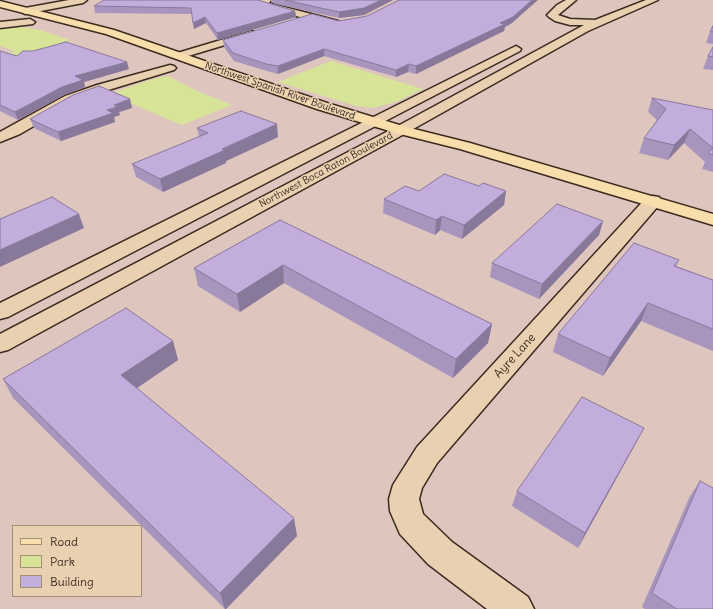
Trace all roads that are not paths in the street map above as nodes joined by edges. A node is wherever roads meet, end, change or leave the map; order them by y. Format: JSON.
{"nodes":[{"id":1,"x":267,"y":0,"type":"edge"},
{"id":2,"x":572,"y":0,"type":"edge"},
{"id":3,"x":626,"y":0,"type":"edge"},
{"id":4,"x":654,"y":0,"type":"edge"},
{"id":5,"x":80,"y":1,"type":"edge"},
{"id":6,"x":0,"y":4,"type":"edge"},
{"id":7,"x":0,"y":9,"type":"edge"},
{"id":8,"x":0,"y":14,"type":"edge"},
{"id":9,"x":26,"y":16,"type":"junction"},
{"id":10,"x":310,"y":17,"type":"junction"},
{"id":11,"x":0,"y":21,"type":"edge"},
{"id":12,"x":295,"y":21,"type":"edge"},
{"id":13,"x":570,"y":22,"type":"junction"},
{"id":14,"x":346,"y":23,"type":"edge"},
{"id":15,"x":596,"y":23,"type":"junction"},
{"id":16,"x":0,"y":24,"type":"edge"},
{"id":17,"x":557,"y":28,"type":"dead end"},
{"id":18,"x":258,"y":32,"type":"edge"},
{"id":19,"x":113,"y":33,"type":"junction"},
{"id":20,"x":91,"y":38,"type":"dead end"},
{"id":21,"x":528,"y":43,"type":"dead end"},
{"id":22,"x":178,"y":56,"type":"junction"},
{"id":23,"x":157,"y":62,"type":"dead end"},
{"id":24,"x":173,"y":69,"type":"joint"},
{"id":25,"x":336,"y":127,"type":"dead end"},
{"id":26,"x":401,"y":130,"type":"junction"},
{"id":27,"x":379,"y":131,"type":"junction"},
{"id":28,"x":354,"y":132,"type":"junction"},
{"id":29,"x":0,"y":138,"type":"edge"},
{"id":30,"x":562,"y":175,"type":"junction"},
{"id":31,"x":652,"y":201,"type":"junction"},
{"id":32,"x":713,"y":220,"type":"edge"},
{"id":33,"x":0,"y":312,"type":"edge"},
{"id":34,"x":0,"y":344,"type":"edge"},
{"id":35,"x":516,"y":609,"type":"edge"}],
"edges":[{"from":1,"to":10,"type":"street"},
{"from":2,"to":13,"type":"street"},
{"from":3,"to":13,"type":"street"},
{"from":4,"to":15,"type":"street","name":"Northwest Boca Raton Boulevard"},
{"from":5,"to":9,"type":"street"},
{"from":6,"to":9,"type":"main road","name":"Northwest Spanish River Boulevard"},
{"from":7,"to":9,"type":"main road"},
{"from":8,"to":9,"type":"main road","name":"Northwest Spanish River Boulevard"},
{"from":9,"to":11,"type":"street"},
{"from":9,"to":16,"type":"street"},
{"from":9,"to":19,"type":"main road","name":"Northwest Spanish River Boulevard"},
{"from":9,"to":19,"type":"main road"},
{"from":9,"to":20,"type":"main road","name":"Northwest Spanish River Boulevard"},
{"from":10,"to":12,"type":"street"},
{"from":10,"to":14,"type":"street"},
{"from":13,"to":15,"type":"street"},
{"from":13,"to":17,"type":"street"},
{"from":15,"to":26,"type":"street","name":"Northwest Boca Raton Boulevard"},
{"from":18,"to":22,"type":"street"},
{"from":19,"to":22,"type":"main road","name":"Northwest Spanish River Boulevard"},
{"from":21,"to":27,"type":"street","name":"Northwest Boca Raton Boulevard"},
{"from":22,"to":27,"type":"main road","name":"Northwest Spanish River Boulevard"},
{"from":23,"to":24,"type":"main road"},
{"from":24,"to":29,"type":"street"},
{"from":25,"to":28,"type":"main road","name":"Northwest Spanish River Boulevard"},
{"from":26,"to":27,"type":"street","name":"Northwest Boca Raton Boulevard"},
{"from":26,"to":30,"type":"main road","name":"Northwest Spanish River Boulevard"},
{"from":27,"to":28,"type":"street","name":"Northwest Boca Raton Boulevard"},
{"from":27,"to":30,"type":"main road","name":"Northwest Spanish River Boulevard"},
{"from":27,"to":34,"type":"street","name":"Northwest Boca Raton Boulevard"},
{"from":28,"to":33,"type":"street","name":"Northwest Boca Raton Boulevard"},
{"from":30,"to":31,"type":"main road","name":"Northwest Spanish River Boulevard"},
{"from":31,"to":32,"type":"main road","name":"Northwest Spanish River Boulevard"},
{"from":31,"to":35,"type":"street","name":"Ayre Lane"}]}
